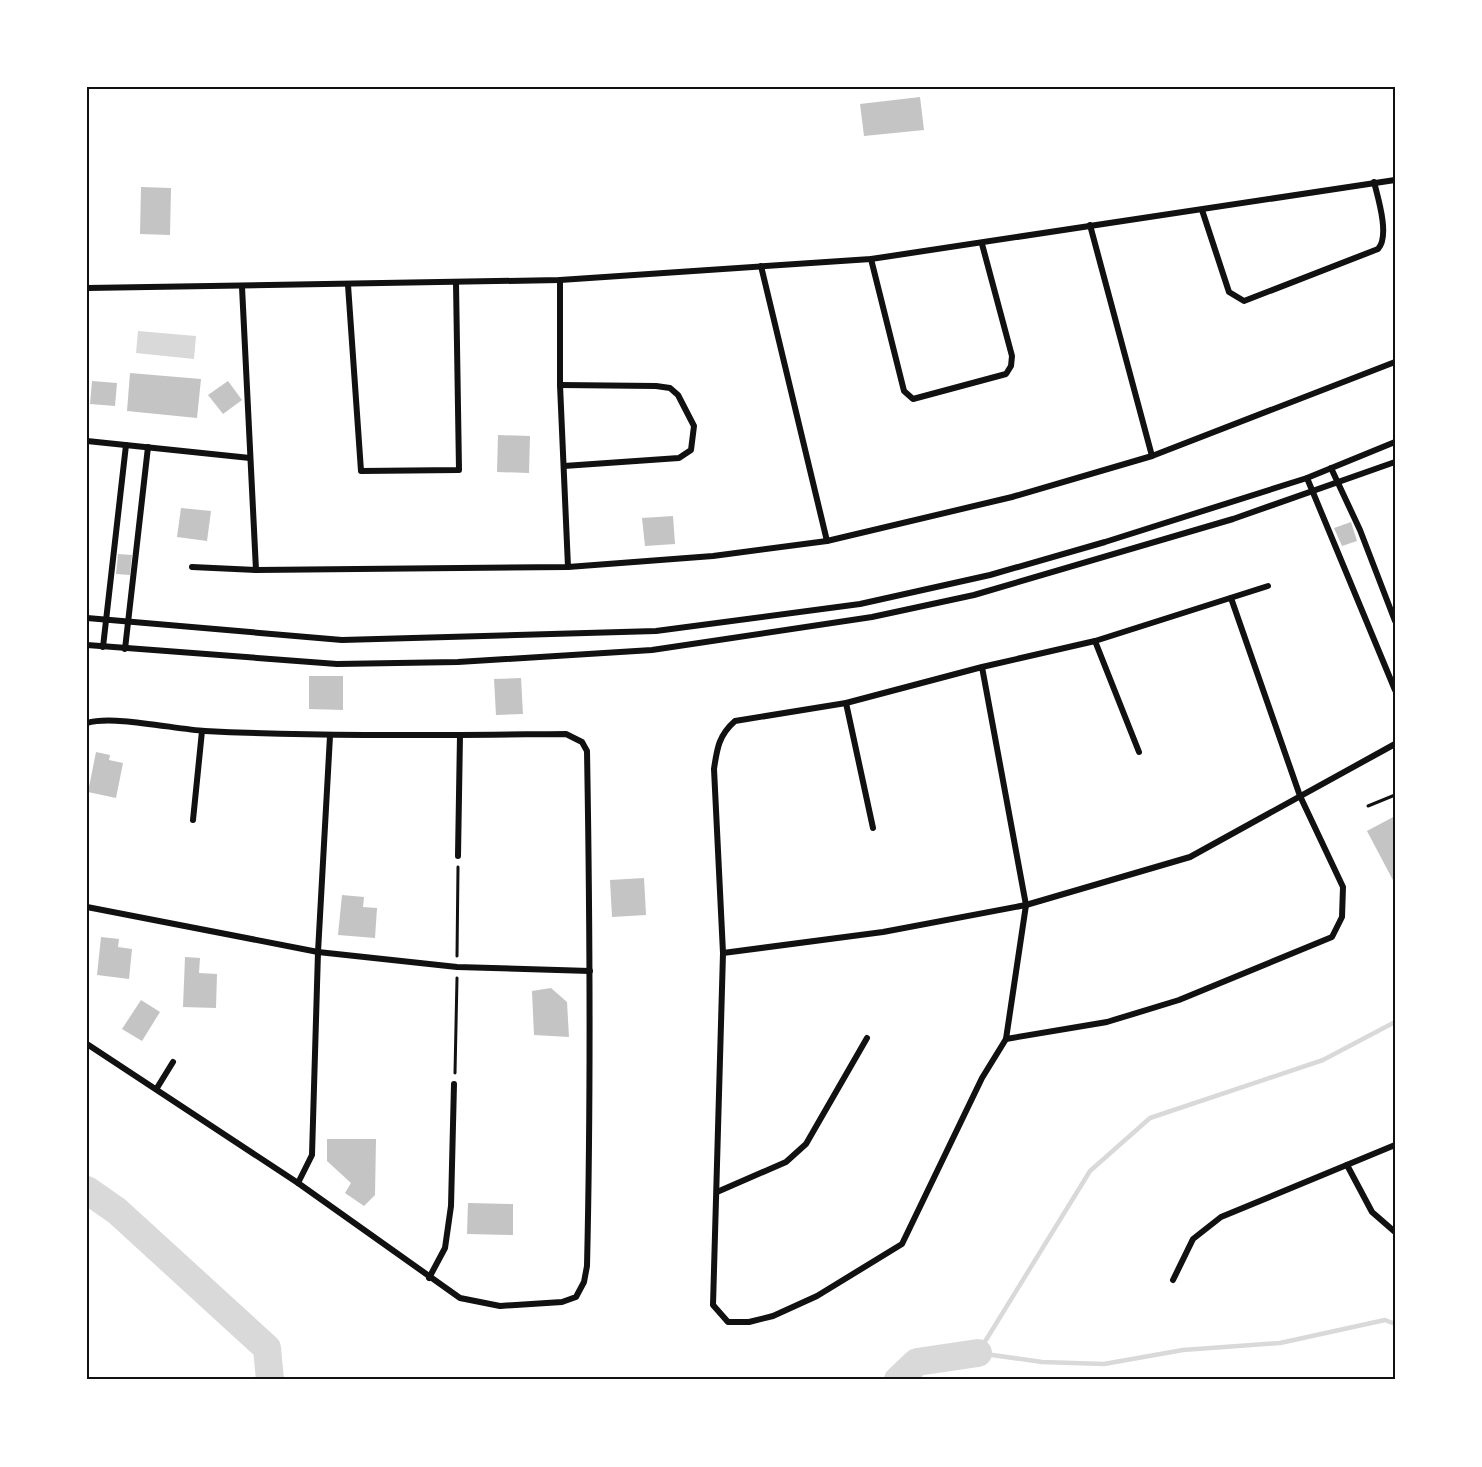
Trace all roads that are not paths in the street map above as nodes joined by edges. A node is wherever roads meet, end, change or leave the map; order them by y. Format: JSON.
{"nodes":[{"id":1,"x":1395,"y":180,"type":"edge"},
{"id":2,"x":1374,"y":182,"type":"junction"},
{"id":3,"x":1202,"y":210,"type":"junction"},
{"id":4,"x":1090,"y":225,"type":"junction"},
{"id":5,"x":982,"y":244,"type":"junction"},
{"id":6,"x":871,"y":259,"type":"junction"},
{"id":7,"x":761,"y":266,"type":"junction"},
{"id":8,"x":560,"y":280,"type":"junction"},
{"id":9,"x":456,"y":283,"type":"junction"},
{"id":10,"x":348,"y":285,"type":"junction"},
{"id":11,"x":243,"y":287,"type":"junction"},
{"id":12,"x":87,"y":288,"type":"edge"},
{"id":13,"x":1395,"y":362,"type":"edge"},
{"id":14,"x":560,"y":385,"type":"junction"},
{"id":15,"x":87,"y":441,"type":"edge"},
{"id":16,"x":1395,"y":442,"type":"edge"},
{"id":17,"x":126,"y":445,"type":"junction"},
{"id":18,"x":148,"y":447,"type":"junction"},
{"id":19,"x":1152,"y":456,"type":"junction"},
{"id":20,"x":250,"y":458,"type":"junction"},
{"id":21,"x":1395,"y":462,"type":"edge"},
{"id":22,"x":564,"y":466,"type":"junction"},
{"id":23,"x":1331,"y":468,"type":"junction"},
{"id":24,"x":1307,"y":478,"type":"junction"},
{"id":25,"x":1338,"y":482,"type":"junction"},
{"id":26,"x":1314,"y":493,"type":"junction"},
{"id":27,"x":827,"y":541,"type":"junction"},
{"id":28,"x":192,"y":567,"type":"dead end"},
{"id":29,"x":568,"y":567,"type":"junction"},
{"id":30,"x":256,"y":570,"type":"junction"},
{"id":31,"x":1268,"y":586,"type":"dead end"},
{"id":32,"x":1231,"y":598,"type":"junction"},
{"id":33,"x":87,"y":618,"type":"edge"},
{"id":34,"x":106,"y":621,"type":"junction"},
{"id":35,"x":1395,"y":621,"type":"edge"},
{"id":36,"x":128,"y":622,"type":"junction"},
{"id":37,"x":1095,"y":641,"type":"junction"},
{"id":38,"x":87,"y":645,"type":"edge"},
{"id":39,"x":103,"y":647,"type":"junction"},
{"id":40,"x":125,"y":649,"type":"junction"},
{"id":41,"x":982,"y":667,"type":"junction"},
{"id":42,"x":1395,"y":690,"type":"edge"},
{"id":43,"x":846,"y":703,"type":"junction"},
{"id":44,"x":87,"y":723,"type":"edge"},
{"id":45,"x":202,"y":731,"type":"junction"},
{"id":46,"x":460,"y":735,"type":"junction"},
{"id":47,"x":330,"y":736,"type":"junction"},
{"id":48,"x":1395,"y":744,"type":"edge"},
{"id":49,"x":1139,"y":752,"type":"dead end"},
{"id":50,"x":1395,"y":795,"type":"edge"},
{"id":51,"x":1300,"y":796,"type":"junction"},
{"id":52,"x":1368,"y":807,"type":"dead end"},
{"id":53,"x":193,"y":820,"type":"dead end"},
{"id":54,"x":873,"y":828,"type":"dead end"},
{"id":55,"x":458,"y":856,"type":"dead end"},
{"id":56,"x":1026,"y":905,"type":"junction"},
{"id":57,"x":87,"y":907,"type":"edge"},
{"id":58,"x":318,"y":952,"type":"junction"},
{"id":59,"x":723,"y":953,"type":"junction"},
{"id":60,"x":590,"y":971,"type":"junction"},
{"id":61,"x":867,"y":1038,"type":"dead end"},
{"id":62,"x":1006,"y":1038,"type":"junction"},
{"id":63,"x":87,"y":1044,"type":"edge"},
{"id":64,"x":173,"y":1062,"type":"dead end"},
{"id":65,"x":454,"y":1084,"type":"dead end"},
{"id":66,"x":157,"y":1088,"type":"junction"},
{"id":67,"x":1395,"y":1145,"type":"edge"},
{"id":68,"x":1347,"y":1165,"type":"junction"},
{"id":69,"x":298,"y":1183,"type":"junction"},
{"id":70,"x":717,"y":1192,"type":"junction"},
{"id":71,"x":1395,"y":1232,"type":"edge"},
{"id":72,"x":429,"y":1278,"type":"junction"},
{"id":73,"x":1173,"y":1280,"type":"dead end"}],
"edges":[{"from":1,"to":2,"type":"street"},
{"from":2,"to":3,"type":"street"},
{"from":2,"to":3,"type":"street"},
{"from":3,"to":4,"type":"street"},
{"from":4,"to":5,"type":"street"},
{"from":4,"to":19,"type":"street"},
{"from":5,"to":6,"type":"street"},
{"from":5,"to":6,"type":"street"},
{"from":6,"to":7,"type":"street"},
{"from":7,"to":8,"type":"street"},
{"from":7,"to":27,"type":"street"},
{"from":8,"to":9,"type":"street"},
{"from":8,"to":14,"type":"street"},
{"from":9,"to":10,"type":"street"},
{"from":9,"to":10,"type":"street"},
{"from":10,"to":11,"type":"street"},
{"from":11,"to":12,"type":"street"},
{"from":11,"to":20,"type":"street"},
{"from":13,"to":19,"type":"street"},
{"from":14,"to":22,"type":"street"},
{"from":14,"to":22,"type":"street"},
{"from":15,"to":17,"type":"street"},
{"from":16,"to":23,"type":"street"},
{"from":17,"to":18,"type":"street"},
{"from":17,"to":34,"type":"street"},
{"from":18,"to":20,"type":"street"},
{"from":18,"to":36,"type":"street"},
{"from":19,"to":27,"type":"street"},
{"from":20,"to":30,"type":"street"},
{"from":21,"to":25,"type":"street"},
{"from":22,"to":29,"type":"street"},
{"from":23,"to":24,"type":"street"},
{"from":23,"to":25,"type":"street"},
{"from":24,"to":26,"type":"street"},
{"from":24,"to":36,"type":"street"},
{"from":25,"to":26,"type":"street"},
{"from":25,"to":35,"type":"street"},
{"from":26,"to":40,"type":"street"},
{"from":26,"to":42,"type":"street"},
{"from":27,"to":29,"type":"street"},
{"from":28,"to":30,"type":"street"},
{"from":29,"to":30,"type":"street"},
{"from":31,"to":32,"type":"street"},
{"from":32,"to":37,"type":"street"},
{"from":32,"to":51,"type":"street"},
{"from":33,"to":34,"type":"street"},
{"from":34,"to":36,"type":"street"},
{"from":34,"to":39,"type":"street"},
{"from":36,"to":40,"type":"street"},
{"from":37,"to":41,"type":"street"},
{"from":37,"to":49,"type":"street"},
{"from":38,"to":39,"type":"street"},
{"from":39,"to":40,"type":"street"},
{"from":41,"to":43,"type":"street"},
{"from":41,"to":56,"type":"street"},
{"from":43,"to":54,"type":"street"},
{"from":43,"to":59,"type":"street"},
{"from":44,"to":45,"type":"street"},
{"from":45,"to":47,"type":"street"},
{"from":45,"to":53,"type":"street"},
{"from":46,"to":47,"type":"street"},
{"from":46,"to":55,"type":"street"},
{"from":46,"to":60,"type":"street"},
{"from":47,"to":58,"type":"street"},
{"from":48,"to":51,"type":"street"},
{"from":50,"to":52,"type":"lane"},
{"from":51,"to":56,"type":"street"},
{"from":51,"to":62,"type":"street"},
{"from":56,"to":59,"type":"street"},
{"from":56,"to":62,"type":"street"},
{"from":57,"to":58,"type":"street"},
{"from":58,"to":60,"type":"street"},
{"from":58,"to":69,"type":"street"},
{"from":59,"to":70,"type":"street"},
{"from":60,"to":72,"type":"street"},
{"from":61,"to":70,"type":"street"},
{"from":62,"to":70,"type":"street"},
{"from":63,"to":66,"type":"street"},
{"from":64,"to":66,"type":"street"},
{"from":65,"to":72,"type":"street"},
{"from":66,"to":69,"type":"street"},
{"from":67,"to":68,"type":"street"},
{"from":68,"to":71,"type":"street"},
{"from":68,"to":73,"type":"street"},
{"from":69,"to":72,"type":"street"}]}
